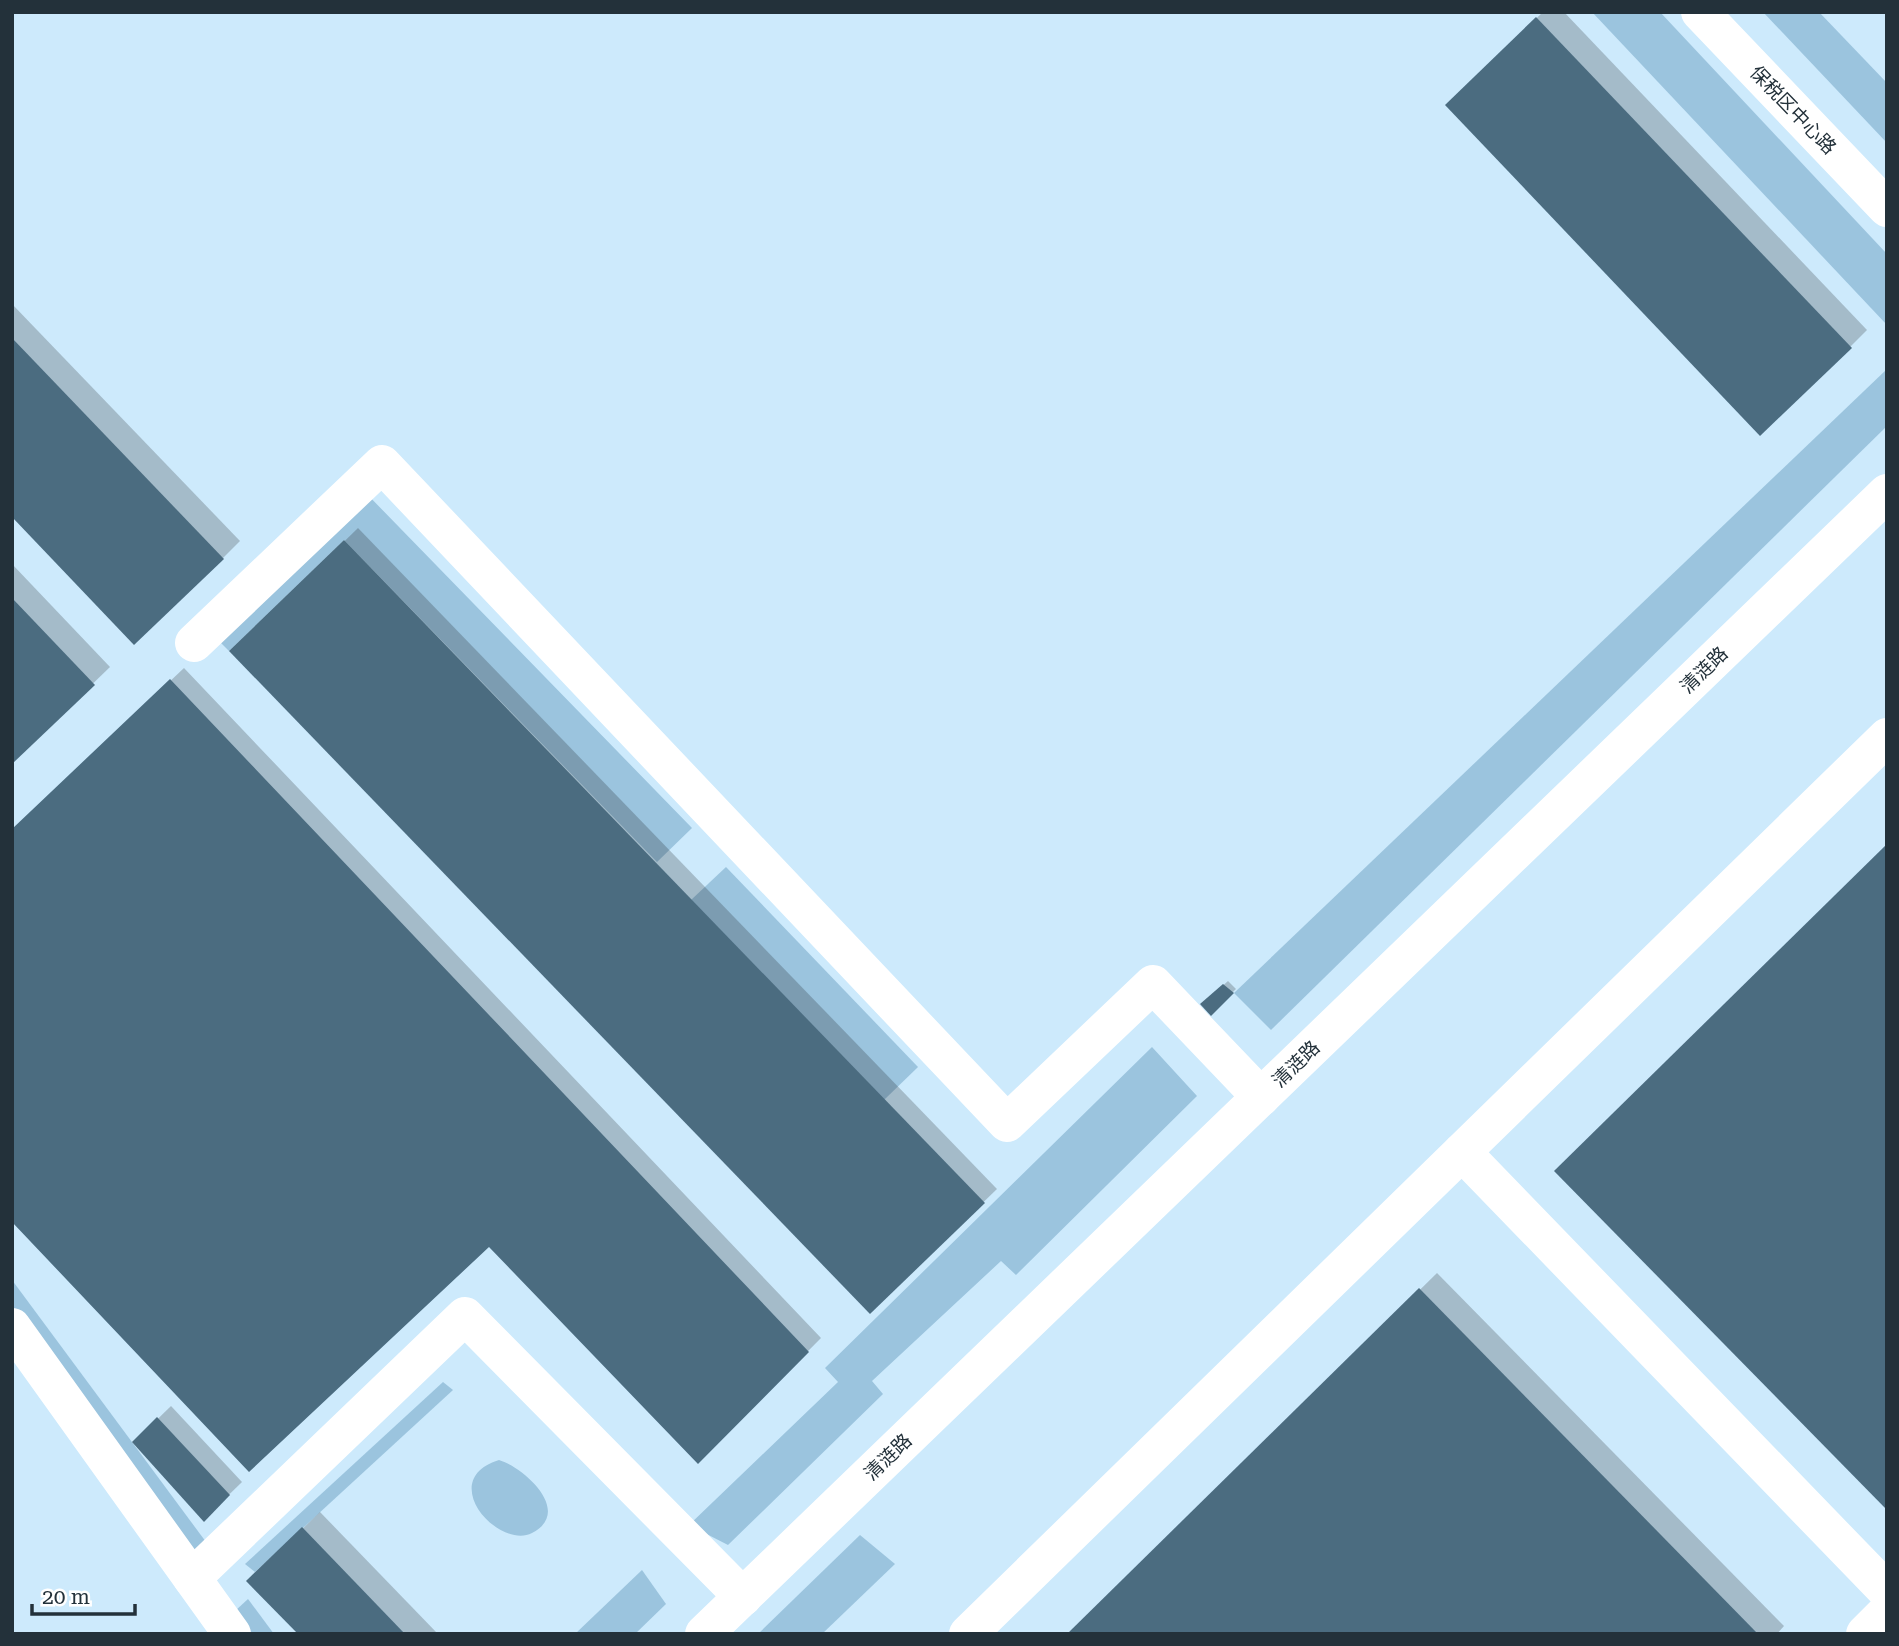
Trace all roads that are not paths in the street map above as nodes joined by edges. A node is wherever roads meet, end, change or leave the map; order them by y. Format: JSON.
{"nodes":[{"id":1,"x":1700,"y":12,"type":"edge"},
{"id":2,"x":1887,"y":208,"type":"edge"},
{"id":3,"x":1887,"y":493,"type":"edge"},
{"id":4,"x":194,"y":643,"type":"dead end"},
{"id":5,"x":1887,"y":737,"type":"edge"},
{"id":6,"x":1261,"y":1097,"type":"junction"},
{"id":7,"x":1462,"y":1152,"type":"junction"},
{"id":8,"x":12,"y":1327,"type":"edge"},
{"id":9,"x":192,"y":1578,"type":"junction"},
{"id":10,"x":1887,"y":1591,"type":"edge"},
{"id":11,"x":743,"y":1597,"type":"junction"},
{"id":12,"x":1887,"y":1612,"type":"edge"},
{"id":13,"x":232,"y":1634,"type":"edge"},
{"id":14,"x":704,"y":1634,"type":"edge"},
{"id":15,"x":968,"y":1634,"type":"edge"},
{"id":16,"x":1865,"y":1634,"type":"edge"}],
"edges":[{"from":1,"to":2,"type":"street","name":"保税区中心路"},
{"from":3,"to":6,"type":"street","name":"清涟路"},
{"from":4,"to":6,"type":"street"},
{"from":5,"to":7,"type":"street"},
{"from":6,"to":11,"type":"street","name":"清涟路"},
{"from":7,"to":10,"type":"street"},
{"from":7,"to":15,"type":"street"},
{"from":8,"to":9,"type":"street"},
{"from":9,"to":11,"type":"street"},
{"from":9,"to":13,"type":"street"},
{"from":11,"to":14,"type":"street","name":"清涟路"},
{"from":12,"to":16,"type":"street"}]}
